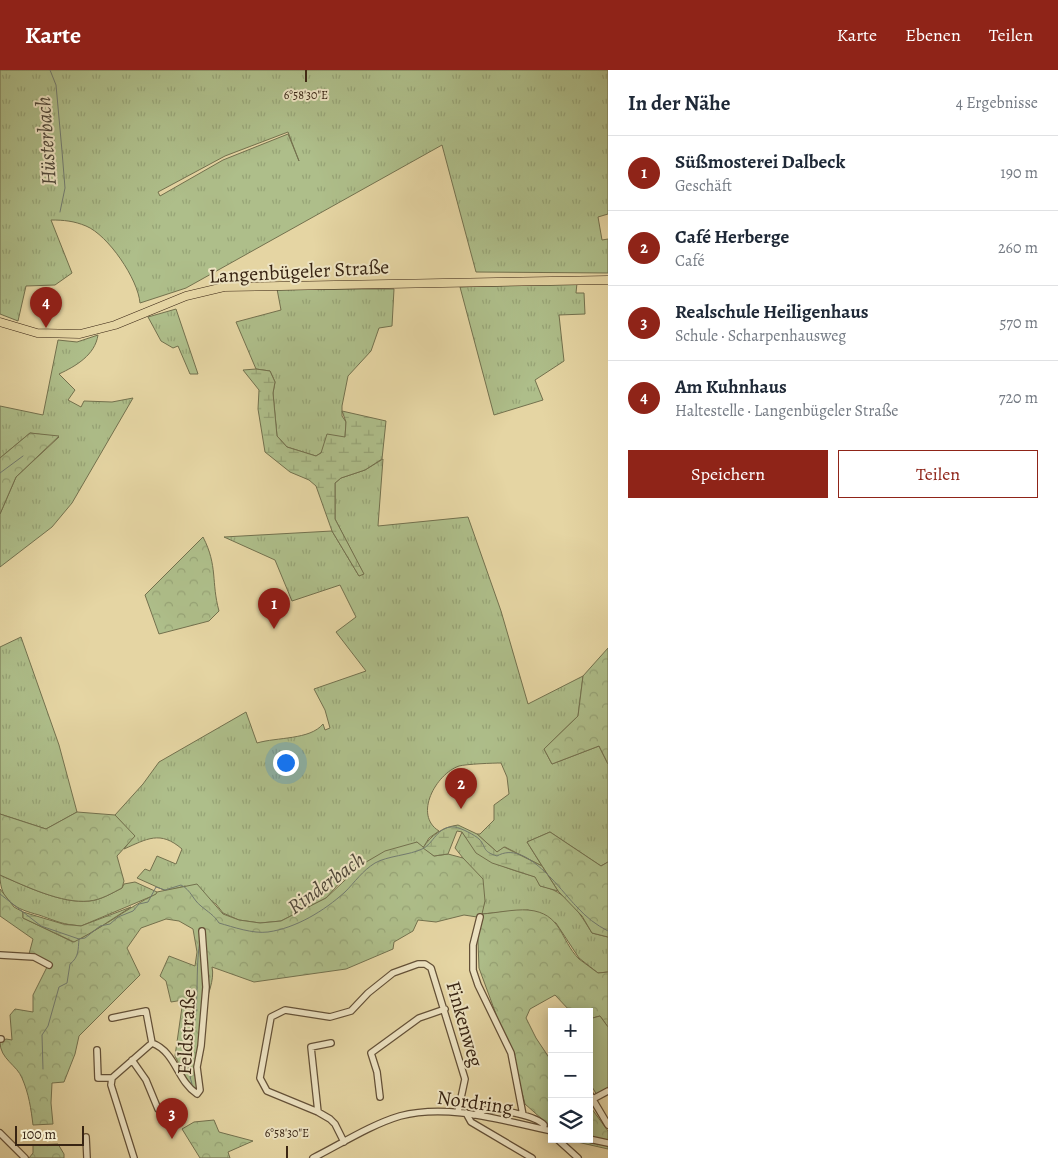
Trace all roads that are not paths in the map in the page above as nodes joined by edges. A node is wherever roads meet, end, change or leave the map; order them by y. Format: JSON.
{"nodes":[{"id":1,"x":608,"y":280,"type":"edge"},
{"id":2,"x":0,"y":322,"type":"edge"},
{"id":3,"x":480,"y":917,"type":"dead end"},
{"id":4,"x":202,"y":931,"type":"dead end"},
{"id":5,"x":0,"y":955,"type":"edge"},
{"id":6,"x":49,"y":965,"type":"dead end"},
{"id":7,"x":445,"y":1009,"type":"junction"},
{"id":8,"x":112,"y":1018,"type":"dead end"},
{"id":9,"x":152,"y":1043,"type":"junction"},
{"id":10,"x":331,"y":1043,"type":"dead end"},
{"id":11,"x":98,"y":1050,"type":"dead end"},
{"id":12,"x":132,"y":1060,"type":"junction"},
{"id":13,"x":112,"y":1078,"type":"junction"},
{"id":14,"x":608,"y":1091,"type":"edge"},
{"id":15,"x":380,"y":1097,"type":"dead end"},
{"id":16,"x":593,"y":1099,"type":"joint"},
{"id":17,"x":162,"y":1112,"type":"dead end"},
{"id":18,"x":318,"y":1112,"type":"junction"},
{"id":19,"x":458,"y":1112,"type":"junction"},
{"id":20,"x":466,"y":1113,"type":"junction"},
{"id":21,"x":474,"y":1114,"type":"junction"},
{"id":22,"x":523,"y":1115,"type":"junction"},
{"id":23,"x":607,"y":1123,"type":"edge"},
{"id":24,"x":543,"y":1129,"type":"junction"},
{"id":25,"x":548,"y":1130,"type":"edge"},
{"id":26,"x":0,"y":1133,"type":"edge"},
{"id":27,"x":86,"y":1137,"type":"dead end"},
{"id":28,"x":593,"y":1140,"type":"edge"},
{"id":29,"x":344,"y":1142,"type":"junction"},
{"id":30,"x":608,"y":1142,"type":"edge"},
{"id":31,"x":561,"y":1143,"type":"edge"},
{"id":32,"x":25,"y":1158,"type":"edge"},
{"id":33,"x":87,"y":1158,"type":"edge"},
{"id":34,"x":134,"y":1158,"type":"edge"},
{"id":35,"x":313,"y":1158,"type":"edge"},
{"id":36,"x":532,"y":1158,"type":"edge"},
{"id":37,"x":578,"y":1158,"type":"edge"}],
"edges":[{"from":1,"to":2,"type":"main road","name":"Langenbügeler Straße"},
{"from":3,"to":22,"type":"street"},
{"from":4,"to":9,"type":"street","name":"Feldstraße"},
{"from":5,"to":6,"type":"street"},
{"from":7,"to":15,"type":"street"},
{"from":7,"to":18,"type":"street","name":"Finkenweg"},
{"from":7,"to":19,"type":"street","name":"Finkenweg"},
{"from":8,"to":9,"type":"street","name":"Feldstraße"},
{"from":9,"to":12,"type":"street","name":"Feldstraße"},
{"from":10,"to":18,"type":"street"},
{"from":11,"to":13,"type":"street"},
{"from":12,"to":13,"type":"street","name":"Feldstraße"},
{"from":12,"to":17,"type":"street"},
{"from":13,"to":34,"type":"street"},
{"from":14,"to":16,"type":"street"},
{"from":16,"to":23,"type":"street"},
{"from":18,"to":29,"type":"street"},
{"from":19,"to":20,"type":"street","name":"Nordring"},
{"from":19,"to":29,"type":"street","name":"Nordring"},
{"from":20,"to":21,"type":"street","name":"Nordring"},
{"from":20,"to":36,"type":"street"},
{"from":21,"to":22,"type":"street"},
{"from":21,"to":24,"type":"street","name":"Nordring"},
{"from":22,"to":24,"type":"street"},
{"from":24,"to":25,"type":"street","name":"Nordring"},
{"from":26,"to":32,"type":"street"},
{"from":27,"to":33,"type":"street"},
{"from":28,"to":30,"type":"street"},
{"from":29,"to":35,"type":"street","name":"Nordring"},
{"from":31,"to":37,"type":"street"}]}
